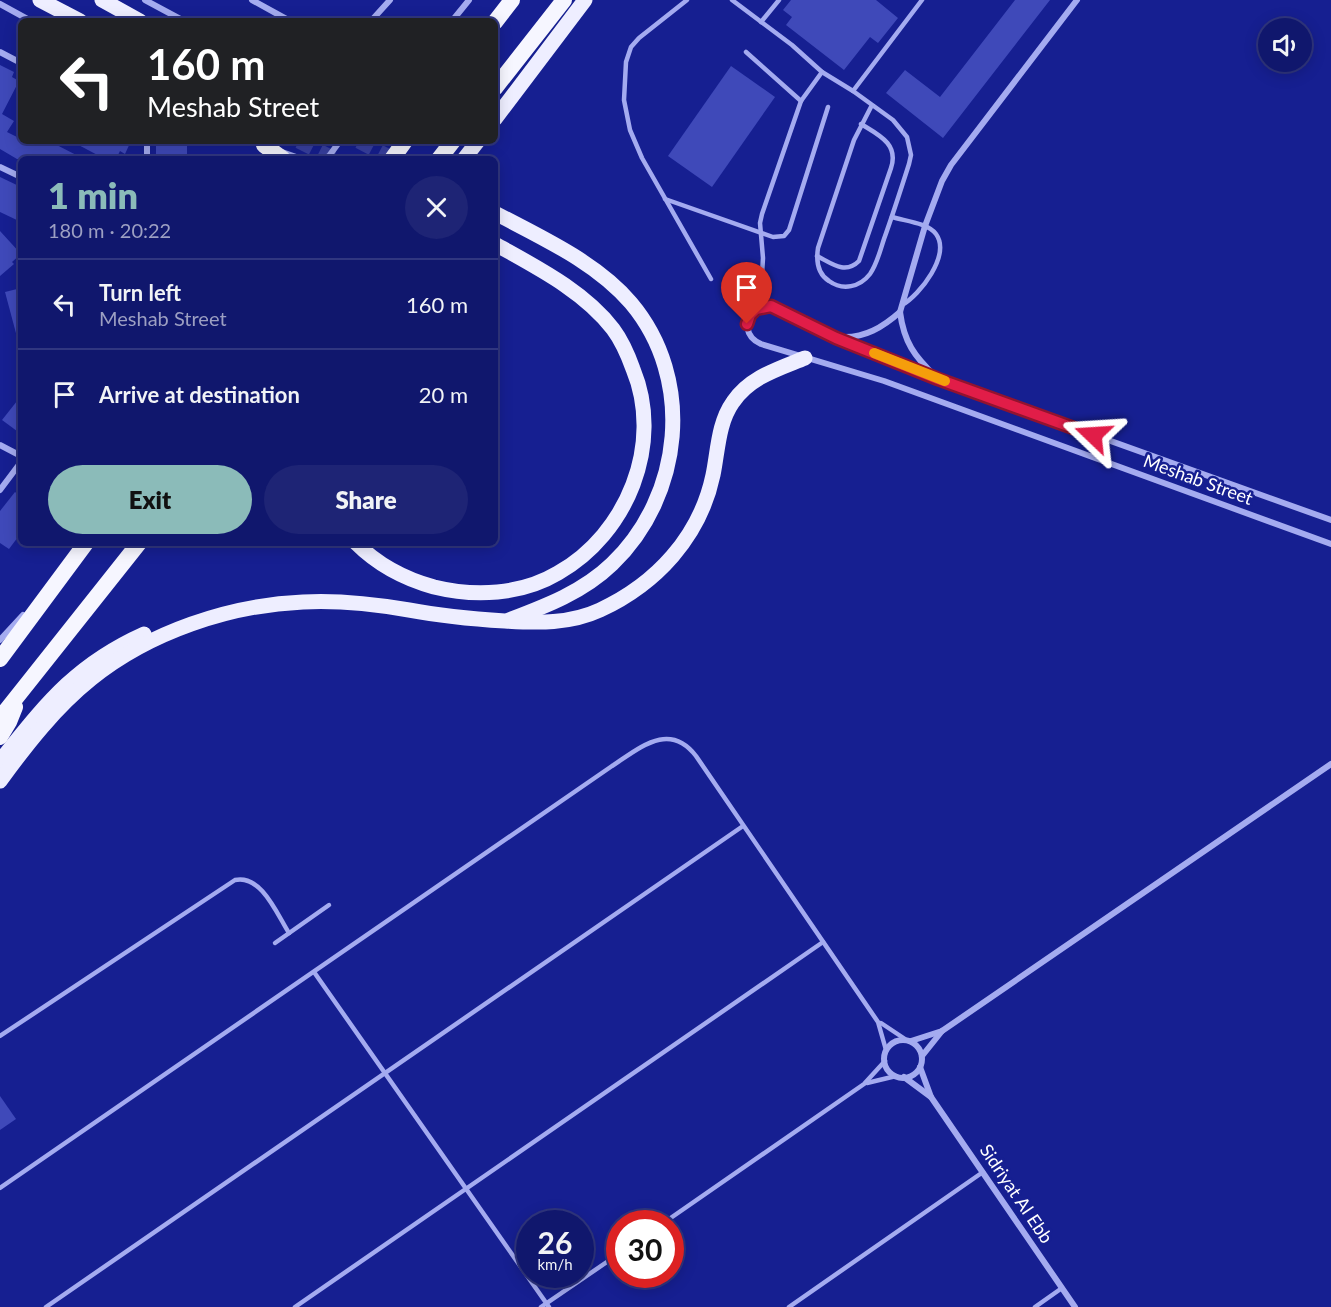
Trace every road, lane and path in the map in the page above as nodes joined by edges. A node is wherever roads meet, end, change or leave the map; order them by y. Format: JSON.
{"nodes":[{"id":1,"x":40,"y":0,"type":"edge"},
{"id":2,"x":102,"y":0,"type":"edge"},
{"id":3,"x":145,"y":0,"type":"edge"},
{"id":4,"x":252,"y":0,"type":"edge"},
{"id":5,"x":390,"y":0,"type":"edge"},
{"id":6,"x":469,"y":0,"type":"edge"},
{"id":7,"x":512,"y":0,"type":"edge"},
{"id":8,"x":564,"y":0,"type":"edge"},
{"id":9,"x":585,"y":0,"type":"edge"},
{"id":10,"x":687,"y":0,"type":"edge"},
{"id":11,"x":732,"y":0,"type":"edge"},
{"id":12,"x":779,"y":0,"type":"edge"},
{"id":13,"x":922,"y":0,"type":"edge"},
{"id":14,"x":1077,"y":0,"type":"edge"},
{"id":15,"x":0,"y":4,"type":"edge"},
{"id":16,"x":26,"y":18,"type":"edge"},
{"id":17,"x":74,"y":18,"type":"edge"},
{"id":18,"x":135,"y":18,"type":"edge"},
{"id":19,"x":178,"y":18,"type":"edge"},
{"id":20,"x":285,"y":18,"type":"edge"},
{"id":21,"x":374,"y":18,"type":"edge"},
{"id":22,"x":454,"y":18,"type":"edge"},
{"id":23,"x":498,"y":18,"type":"edge"},
{"id":24,"x":761,"y":22,"type":"junction"},
{"id":25,"x":0,"y":52,"type":"edge"},
{"id":26,"x":746,"y":52,"type":"dead end"},
{"id":27,"x":18,"y":61,"type":"edge"},
{"id":28,"x":822,"y":72,"type":"junction"},
{"id":29,"x":498,"y":84,"type":"edge"},
{"id":30,"x":853,"y":91,"type":"junction"},
{"id":31,"x":801,"y":101,"type":"junction"},
{"id":32,"x":872,"y":105,"type":"junction"},
{"id":33,"x":828,"y":107,"type":"dead end"},
{"id":34,"x":498,"y":115,"type":"edge"},
{"id":35,"x":861,"y":124,"type":"junction"},
{"id":36,"x":261,"y":144,"type":"edge"},
{"id":37,"x":263,"y":144,"type":"edge"},
{"id":38,"x":451,"y":144,"type":"edge"},
{"id":39,"x":476,"y":144,"type":"edge"},
{"id":40,"x":279,"y":156,"type":"edge"},
{"id":41,"x":294,"y":156,"type":"edge"},
{"id":42,"x":441,"y":156,"type":"edge"},
{"id":43,"x":466,"y":156,"type":"edge"},
{"id":44,"x":0,"y":167,"type":"edge"},
{"id":45,"x":18,"y":176,"type":"edge"},
{"id":46,"x":665,"y":199,"type":"junction"},
{"id":47,"x":498,"y":215,"type":"edge"},
{"id":48,"x":892,"y":217,"type":"junction"},
{"id":49,"x":925,"y":226,"type":"junction"},
{"id":50,"x":761,"y":232,"type":"junction"},
{"id":51,"x":498,"y":246,"type":"edge"},
{"id":52,"x":817,"y":256,"type":"junction"},
{"id":53,"x":711,"y":279,"type":"dead end"},
{"id":54,"x":760,"y":307,"type":"junction"},
{"id":55,"x":901,"y":308,"type":"junction"},
{"id":56,"x":836,"y":338,"type":"junction"},
{"id":57,"x":805,"y":358,"type":"junction"},
{"id":58,"x":938,"y":379,"type":"junction"},
{"id":59,"x":0,"y":446,"type":"edge"},
{"id":60,"x":18,"y":455,"type":"edge"},
{"id":61,"x":18,"y":466,"type":"edge"},
{"id":62,"x":0,"y":490,"type":"edge"},
{"id":63,"x":1331,"y":520,"type":"edge"},
{"id":64,"x":1331,"y":544,"type":"edge"},
{"id":65,"x":82,"y":546,"type":"edge"},
{"id":66,"x":137,"y":546,"type":"edge"},
{"id":67,"x":360,"y":546,"type":"edge"},
{"id":68,"x":67,"y":569,"type":"junction"},
{"id":69,"x":229,"y":613,"type":"junction"},
{"id":70,"x":506,"y":621,"type":"junction"},
{"id":71,"x":0,"y":640,"type":"edge"},
{"id":72,"x":0,"y":659,"type":"edge"},
{"id":73,"x":20,"y":692,"type":"junction"},
{"id":74,"x":0,"y":718,"type":"edge"},
{"id":75,"x":0,"y":737,"type":"edge"},
{"id":76,"x":0,"y":761,"type":"edge"},
{"id":77,"x":1331,"y":764,"type":"edge"},
{"id":78,"x":0,"y":781,"type":"edge"},
{"id":79,"x":743,"y":826,"type":"junction"},
{"id":80,"x":329,"y":905,"type":"dead end"},
{"id":81,"x":289,"y":933,"type":"junction"},
{"id":82,"x":823,"y":942,"type":"junction"},
{"id":83,"x":275,"y":943,"type":"dead end"},
{"id":84,"x":314,"y":972,"type":"junction"},
{"id":85,"x":878,"y":1022,"type":"junction"},
{"id":86,"x":942,"y":1031,"type":"junction"},
{"id":87,"x":0,"y":1036,"type":"edge"},
{"id":88,"x":908,"y":1040,"type":"junction"},
{"id":89,"x":886,"y":1050,"type":"junction"},
{"id":90,"x":922,"y":1056,"type":"junction"},
{"id":91,"x":885,"y":1061,"type":"junction"},
{"id":92,"x":920,"y":1067,"type":"junction"},
{"id":93,"x":386,"y":1072,"type":"junction"},
{"id":94,"x":896,"y":1076,"type":"junction"},
{"id":95,"x":904,"y":1077,"type":"junction"},
{"id":96,"x":864,"y":1084,"type":"junction"},
{"id":97,"x":931,"y":1097,"type":"junction"},
{"id":98,"x":983,"y":1173,"type":"junction"},
{"id":99,"x":0,"y":1188,"type":"edge"},
{"id":100,"x":466,"y":1188,"type":"junction"},
{"id":101,"x":682,"y":1210,"type":"edge"},
{"id":102,"x":606,"y":1263,"type":"edge"},
{"id":103,"x":1062,"y":1288,"type":"junction"},
{"id":104,"x":548,"y":1305,"type":"edge"},
{"id":105,"x":46,"y":1307,"type":"edge"},
{"id":106,"x":295,"y":1307,"type":"edge"},
{"id":107,"x":541,"y":1307,"type":"edge"},
{"id":108,"x":789,"y":1307,"type":"edge"},
{"id":109,"x":1035,"y":1307,"type":"edge"},
{"id":110,"x":1075,"y":1307,"type":"edge"}],
"edges":[{"from":1,"to":17,"type":"main road"},
{"from":2,"to":18,"type":"main road"},
{"from":3,"to":19,"type":"street"},
{"from":4,"to":20,"type":"street"},
{"from":5,"to":21,"type":"street"},
{"from":6,"to":22,"type":"street"},
{"from":7,"to":23,"type":"highway"},
{"from":8,"to":29,"type":"highway"},
{"from":9,"to":34,"type":"main road"},
{"from":10,"to":46,"type":"lane"},
{"from":11,"to":24,"type":"lane"},
{"from":12,"to":24,"type":"lane"},
{"from":13,"to":30,"type":"lane"},
{"from":14,"to":49,"type":"street"},
{"from":15,"to":16,"type":"street"},
{"from":24,"to":28,"type":"lane"},
{"from":25,"to":27,"type":"street"},
{"from":26,"to":31,"type":"lane"},
{"from":28,"to":30,"type":"lane"},
{"from":28,"to":31,"type":"lane"},
{"from":30,"to":32,"type":"lane"},
{"from":31,"to":50,"type":"lane"},
{"from":32,"to":35,"type":"lane"},
{"from":32,"to":48,"type":"lane"},
{"from":33,"to":50,"type":"lane"},
{"from":35,"to":52,"type":"lane"},
{"from":35,"to":52,"type":"lane"},
{"from":36,"to":40,"type":"highway"},
{"from":37,"to":41,"type":"street"},
{"from":38,"to":42,"type":"highway"},
{"from":39,"to":43,"type":"main road"},
{"from":44,"to":45,"type":"street"},
{"from":46,"to":50,"type":"lane"},
{"from":46,"to":53,"type":"lane"},
{"from":47,"to":70,"type":"main road"},
{"from":48,"to":49,"type":"lane"},
{"from":48,"to":52,"type":"lane"},
{"from":49,"to":55,"type":"street"},
{"from":49,"to":55,"type":"lane"},
{"from":50,"to":54,"type":"lane"},
{"from":51,"to":67,"type":"main road"},
{"from":54,"to":56,"type":"street","name":"Meshab Street"},
{"from":54,"to":57,"type":"street","name":"Meshab Street"},
{"from":55,"to":56,"type":"street"},
{"from":55,"to":58,"type":"street"},
{"from":56,"to":58,"type":"street","name":"Meshab Street"},
{"from":57,"to":64,"type":"street","name":"Meshab Street"},
{"from":57,"to":70,"type":"main road"},
{"from":58,"to":63,"type":"street","name":"Meshab Street"},
{"from":59,"to":60,"type":"street"},
{"from":61,"to":62,"type":"street"},
{"from":65,"to":68,"type":"highway"},
{"from":66,"to":73,"type":"highway"},
{"from":68,"to":71,"type":"street"},
{"from":68,"to":72,"type":"highway"},
{"from":69,"to":70,"type":"main road"},
{"from":69,"to":76,"type":"main road"},
{"from":69,"to":78,"type":"main road"},
{"from":73,"to":74,"type":"highway"},
{"from":73,"to":75,"type":"highway"},
{"from":77,"to":86,"type":"street"},
{"from":79,"to":82,"type":"lane"},
{"from":79,"to":84,"type":"lane"},
{"from":79,"to":93,"type":"lane"},
{"from":80,"to":81,"type":"lane"},
{"from":81,"to":83,"type":"lane"},
{"from":81,"to":87,"type":"lane"},
{"from":82,"to":85,"type":"lane"},
{"from":82,"to":100,"type":"lane"},
{"from":84,"to":93,"type":"lane"},
{"from":84,"to":99,"type":"lane"},
{"from":85,"to":88,"type":"lane"},
{"from":85,"to":89,"type":"lane"},
{"from":86,"to":88,"type":"street"},
{"from":86,"to":90,"type":"street"},
{"from":88,"to":89,"type":"street"},
{"from":88,"to":90,"type":"street"},
{"from":89,"to":91,"type":"street"},
{"from":90,"to":92,"type":"street"},
{"from":91,"to":94,"type":"street"},
{"from":91,"to":96,"type":"lane"},
{"from":92,"to":95,"type":"street"},
{"from":92,"to":97,"type":"street","name":"Sidriyat Al Ebb"},
{"from":93,"to":100,"type":"lane"},
{"from":93,"to":105,"type":"lane"},
{"from":94,"to":95,"type":"street"},
{"from":94,"to":96,"type":"lane"},
{"from":95,"to":97,"type":"street","name":"Sidriyat Al Ebb"},
{"from":96,"to":101,"type":"lane"},
{"from":97,"to":98,"type":"street","name":"Sidriyat Al Ebb"},
{"from":98,"to":103,"type":"street","name":"Sidriyat Al Ebb"},
{"from":98,"to":108,"type":"lane"},
{"from":100,"to":104,"type":"lane"},
{"from":100,"to":106,"type":"lane"},
{"from":102,"to":104,"type":"lane"},
{"from":103,"to":109,"type":"lane"},
{"from":103,"to":110,"type":"street","name":"Sidriyat Al Ebb"},
{"from":104,"to":107,"type":"lane"}]}
